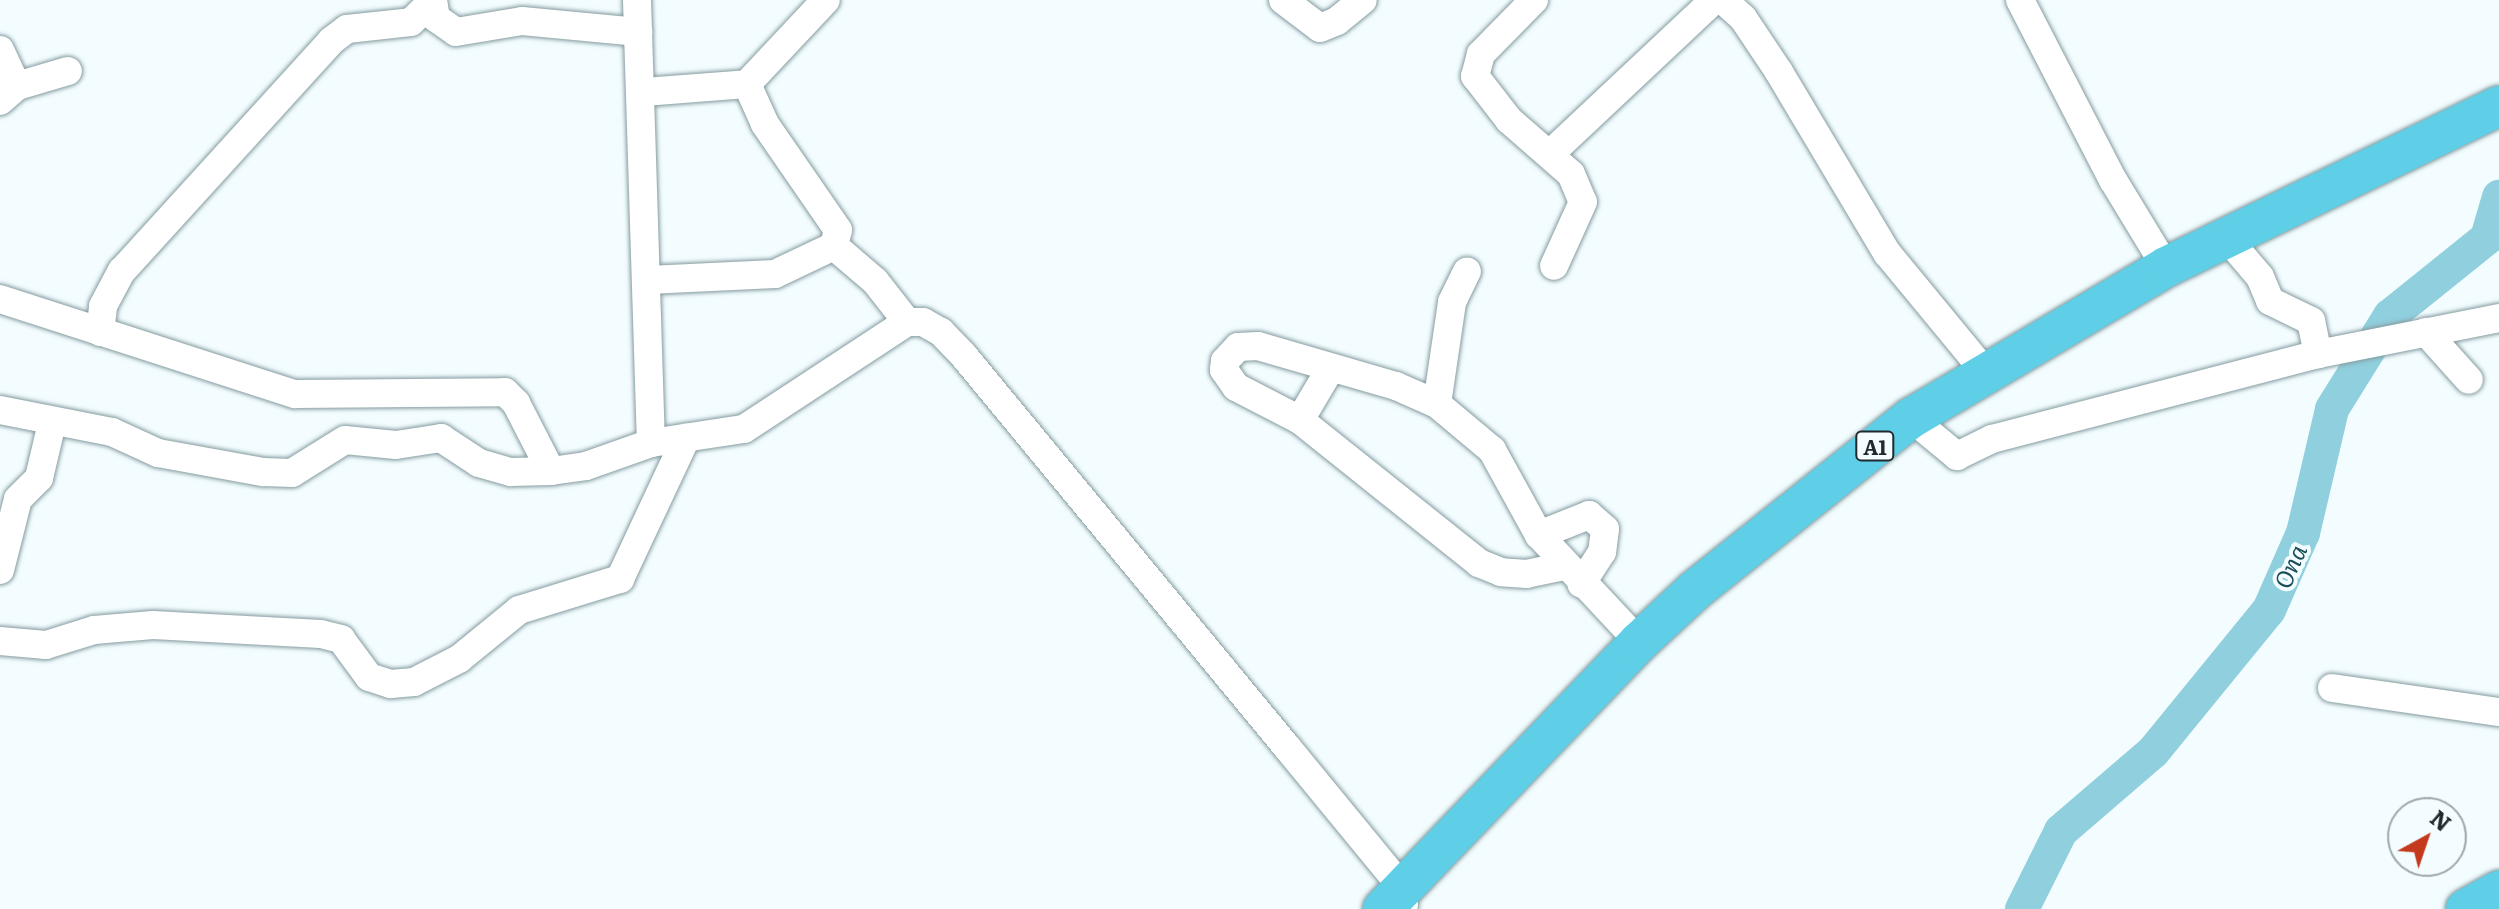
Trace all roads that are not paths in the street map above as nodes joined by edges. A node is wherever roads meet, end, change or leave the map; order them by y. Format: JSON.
{"nodes":[{"id":1,"x":637,"y":0,"type":"edge"},
{"id":2,"x":826,"y":0,"type":"edge"},
{"id":3,"x":1283,"y":0,"type":"edge"},
{"id":4,"x":1363,"y":0,"type":"edge"},
{"id":5,"x":1534,"y":0,"type":"edge"},
{"id":6,"x":1714,"y":0,"type":"edge"},
{"id":7,"x":1723,"y":0,"type":"edge"},
{"id":8,"x":432,"y":1,"type":"edge"},
{"id":9,"x":2022,"y":1,"type":"edge"},
{"id":10,"x":638,"y":32,"type":"junction"},
{"id":11,"x":0,"y":50,"type":"edge"},
{"id":12,"x":68,"y":71,"type":"dead end"},
{"id":13,"x":747,"y":84,"type":"junction"},
{"id":14,"x":644,"y":92,"type":"junction"},
{"id":15,"x":8,"y":93,"type":"edge"},
{"id":16,"x":2483,"y":114,"type":"edge"},
{"id":17,"x":1551,"y":153,"type":"junction"},
{"id":18,"x":2226,"y":237,"type":"junction"},
{"id":19,"x":834,"y":246,"type":"junction"},
{"id":20,"x":1554,"y":266,"type":"dead end"},
{"id":21,"x":2166,"y":267,"type":"junction"},
{"id":22,"x":1467,"y":271,"type":"dead end"},
{"id":23,"x":648,"y":280,"type":"junction"},
{"id":24,"x":0,"y":299,"type":"edge"},
{"id":25,"x":2499,"y":318,"type":"edge"},
{"id":26,"x":907,"y":322,"type":"junction"},
{"id":27,"x":100,"y":332,"type":"junction"},
{"id":28,"x":2414,"y":334,"type":"junction"},
{"id":29,"x":2318,"y":354,"type":"junction"},
{"id":30,"x":1329,"y":371,"type":"junction"},
{"id":31,"x":1986,"y":373,"type":"junction"},
{"id":32,"x":2469,"y":380,"type":"dead end"},
{"id":33,"x":1437,"y":404,"type":"junction"},
{"id":34,"x":0,"y":410,"type":"edge"},
{"id":35,"x":1911,"y":418,"type":"junction"},
{"id":36,"x":1300,"y":420,"type":"junction"},
{"id":37,"x":52,"y":423,"type":"junction"},
{"id":38,"x":686,"y":438,"type":"junction"},
{"id":39,"x":651,"y":443,"type":"junction"},
{"id":40,"x":551,"y":471,"type":"junction"},
{"id":41,"x":1539,"y":535,"type":"junction"},
{"id":42,"x":0,"y":570,"type":"edge"},
{"id":43,"x":1572,"y":575,"type":"junction"},
{"id":44,"x":0,"y":641,"type":"edge"},
{"id":45,"x":1639,"y":642,"type":"junction"},
{"id":46,"x":2332,"y":688,"type":"dead end"},
{"id":47,"x":2499,"y":712,"type":"edge"},
{"id":48,"x":2499,"y":891,"type":"edge"},
{"id":49,"x":1397,"y":901,"type":"edge"},
{"id":50,"x":2466,"y":909,"type":"edge"}],
"edges":[{"from":1,"to":10,"type":"street"},
{"from":2,"to":13,"type":"street"},
{"from":3,"to":4,"type":"street"},
{"from":5,"to":17,"type":"street"},
{"from":6,"to":17,"type":"street"},
{"from":7,"to":31,"type":"street"},
{"from":8,"to":10,"type":"street"},
{"from":8,"to":27,"type":"street"},
{"from":9,"to":21,"type":"street"},
{"from":10,"to":14,"type":"street"},
{"from":11,"to":15,"type":"street"},
{"from":12,"to":15,"type":"street"},
{"from":13,"to":14,"type":"street"},
{"from":13,"to":19,"type":"street"},
{"from":14,"to":23,"type":"street"},
{"from":16,"to":18,"type":"highway","number":"A1"},
{"from":17,"to":20,"type":"street"},
{"from":18,"to":21,"type":"highway","number":"A1"},
{"from":18,"to":29,"type":"street"},
{"from":19,"to":23,"type":"street"},
{"from":19,"to":26,"type":"street"},
{"from":21,"to":31,"type":"highway","number":"A1"},
{"from":22,"to":33,"type":"street"},
{"from":23,"to":39,"type":"street"},
{"from":24,"to":27,"type":"street"},
{"from":25,"to":28,"type":"street"},
{"from":26,"to":38,"type":"street"},
{"from":26,"to":49,"type":"street"},
{"from":27,"to":40,"type":"street"},
{"from":28,"to":29,"type":"street"},
{"from":28,"to":32,"type":"street"},
{"from":29,"to":35,"type":"street"},
{"from":30,"to":33,"type":"street"},
{"from":30,"to":36,"type":"street"},
{"from":30,"to":36,"type":"street"},
{"from":31,"to":35,"type":"highway","number":"A1"},
{"from":33,"to":41,"type":"street"},
{"from":34,"to":37,"type":"street"},
{"from":35,"to":45,"type":"highway","number":"A1"},
{"from":36,"to":43,"type":"street"},
{"from":37,"to":40,"type":"street"},
{"from":37,"to":42,"type":"street"},
{"from":38,"to":39,"type":"street"},
{"from":38,"to":44,"type":"street"},
{"from":39,"to":40,"type":"street"},
{"from":41,"to":43,"type":"street"},
{"from":41,"to":43,"type":"street"},
{"from":43,"to":45,"type":"street"},
{"from":45,"to":49,"type":"highway","number":"A1"},
{"from":46,"to":47,"type":"street"},
{"from":48,"to":50,"type":"highway"}]}
